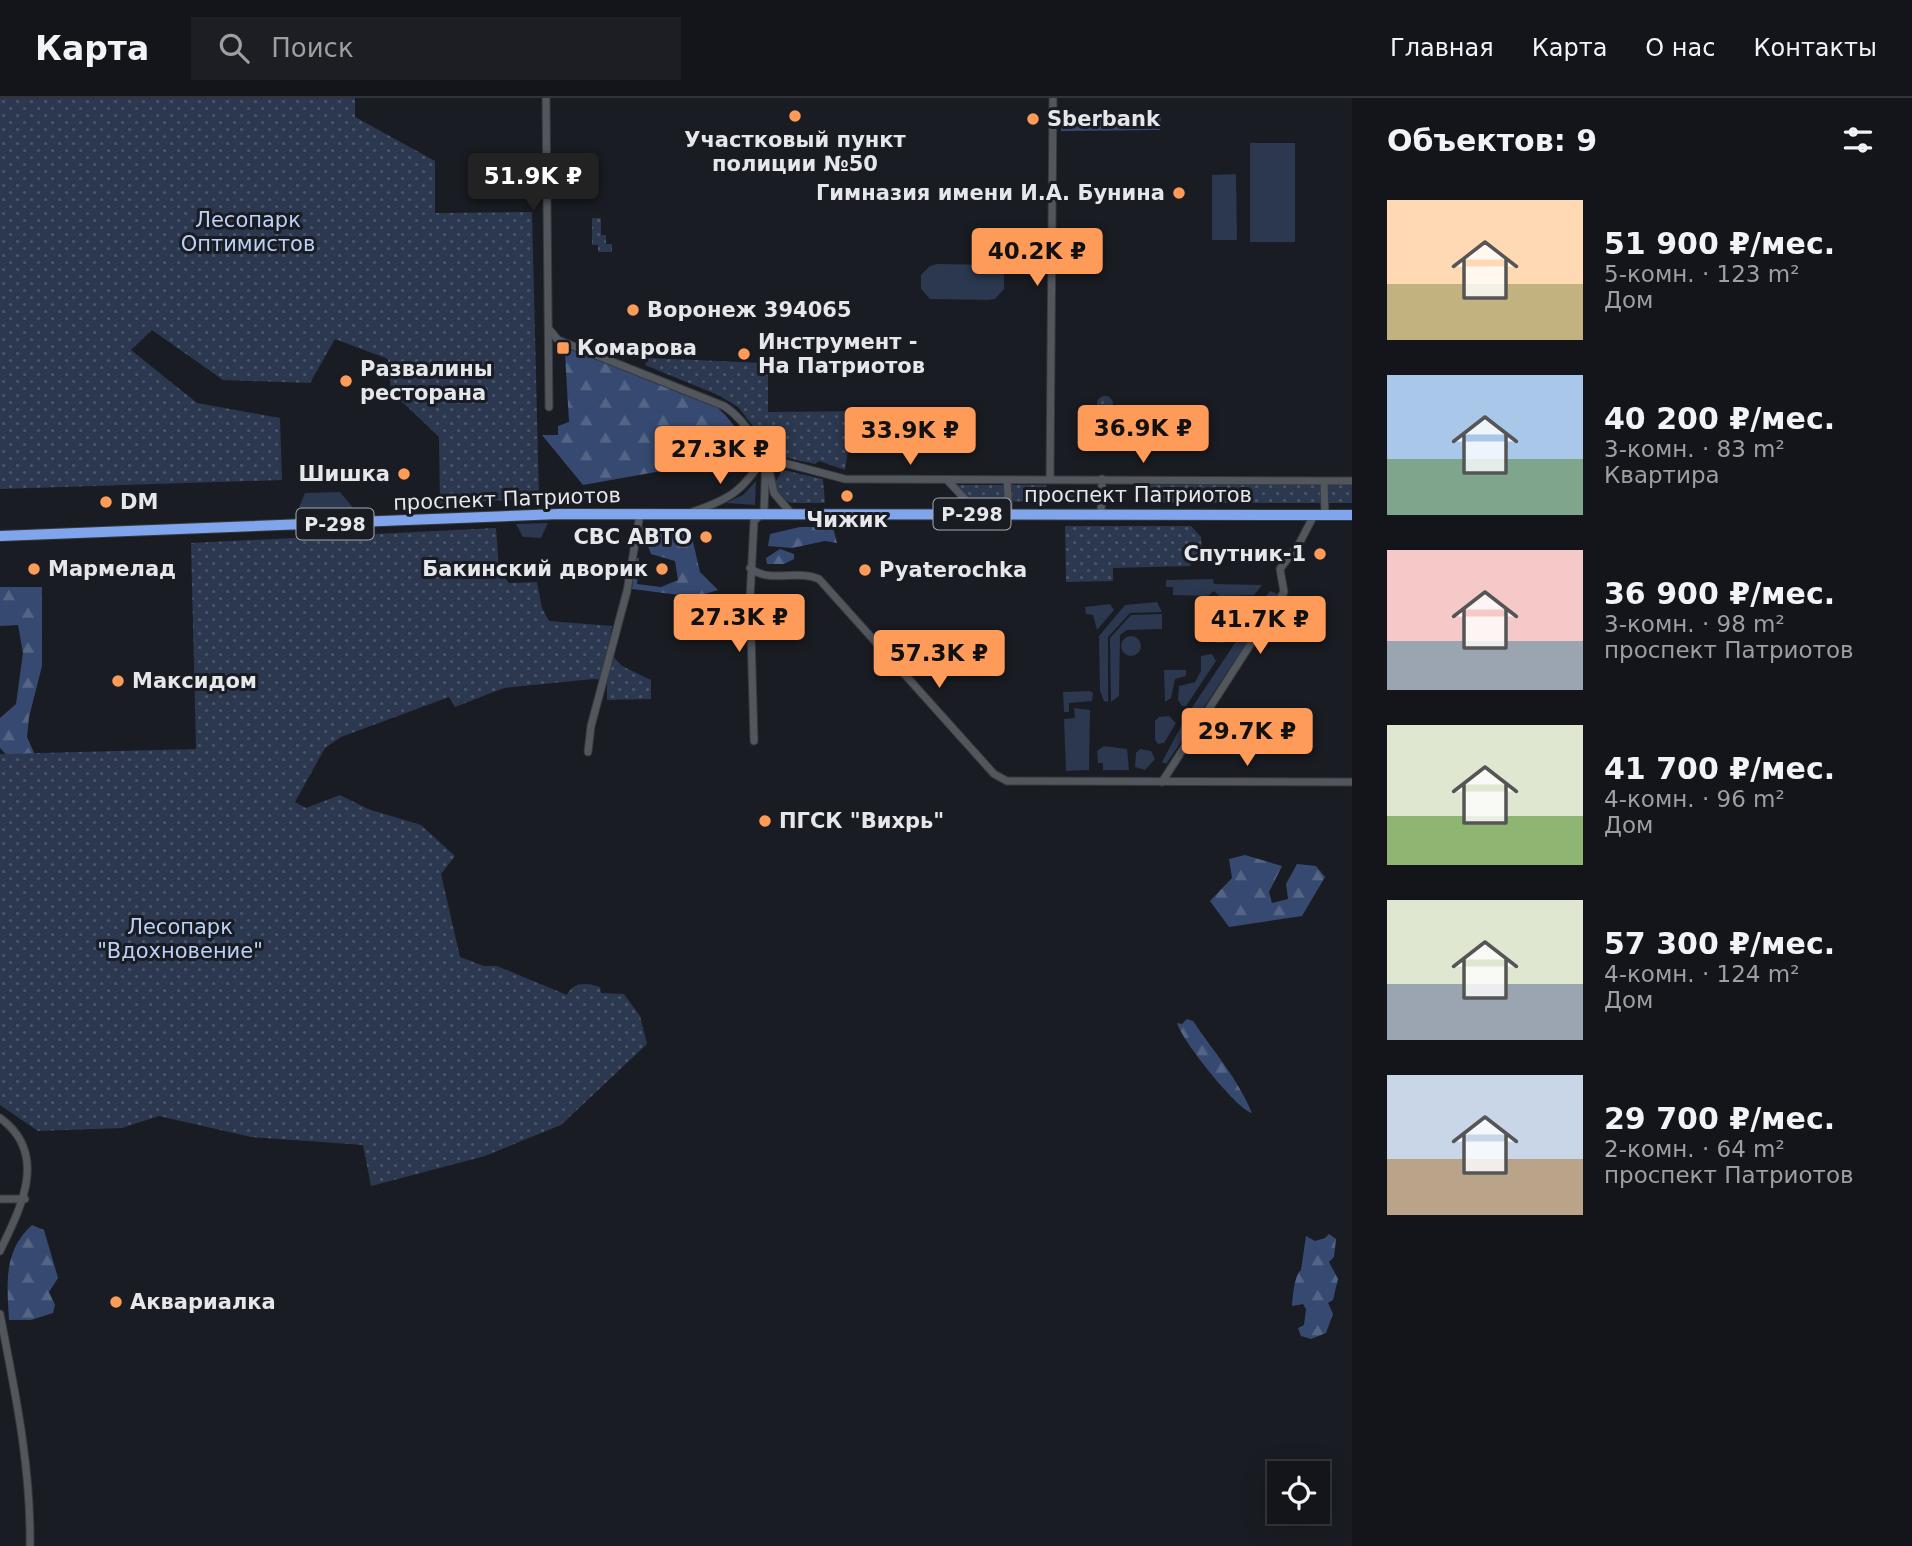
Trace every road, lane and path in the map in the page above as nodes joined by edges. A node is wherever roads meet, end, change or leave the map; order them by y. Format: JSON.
{"nodes":[{"id":1,"x":546,"y":98,"type":"edge"},
{"id":2,"x":1053,"y":98,"type":"edge"},
{"id":3,"x":548,"y":329,"type":"junction"},
{"id":4,"x":550,"y":407,"type":"dead end"},
{"id":5,"x":766,"y":454,"type":"junction"},
{"id":6,"x":1050,"y":479,"type":"junction"},
{"id":7,"x":1102,"y":479,"type":"junction"},
{"id":8,"x":1007,"y":480,"type":"junction"},
{"id":9,"x":1324,"y":481,"type":"junction"},
{"id":10,"x":1352,"y":481,"type":"edge"},
{"id":11,"x":949,"y":482,"type":"junction"},
{"id":12,"x":691,"y":512,"type":"junction"},
{"id":13,"x":764,"y":512,"type":"junction"},
{"id":14,"x":790,"y":512,"type":"junction"},
{"id":15,"x":640,"y":514,"type":"junction"},
{"id":16,"x":979,"y":514,"type":"junction"},
{"id":17,"x":1009,"y":514,"type":"junction"},
{"id":18,"x":1101,"y":514,"type":"junction"},
{"id":19,"x":1319,"y":515,"type":"junction"},
{"id":20,"x":1352,"y":515,"type":"edge"},
{"id":21,"x":0,"y":536,"type":"edge"},
{"id":22,"x":750,"y":568,"type":"junction"},
{"id":23,"x":754,"y":741,"type":"dead end"},
{"id":24,"x":588,"y":752,"type":"dead end"},
{"id":25,"x":1162,"y":782,"type":"junction"},
{"id":26,"x":1352,"y":782,"type":"edge"},
{"id":27,"x":0,"y":1118,"type":"edge"},
{"id":28,"x":0,"y":1199,"type":"edge"},
{"id":29,"x":24,"y":1199,"type":"junction"},
{"id":30,"x":0,"y":1251,"type":"edge"},
{"id":31,"x":0,"y":1314,"type":"edge"},
{"id":32,"x":30,"y":1546,"type":"edge"}],
"edges":[{"from":1,"to":3,"type":"street"},
{"from":2,"to":6,"type":"street"},
{"from":3,"to":4,"type":"street"},
{"from":3,"to":5,"type":"street"},
{"from":5,"to":11,"type":"street","name":"проспект Патриотов"},
{"from":5,"to":12,"type":"street"},
{"from":5,"to":13,"type":"street"},
{"from":5,"to":14,"type":"street"},
{"from":6,"to":7,"type":"street","name":"проспект Патриотов"},
{"from":6,"to":8,"type":"street","name":"проспект Патриотов"},
{"from":7,"to":9,"type":"street","name":"проспект Патриотов"},
{"from":7,"to":18,"type":"street"},
{"from":8,"to":11,"type":"street","name":"проспект Патриотов"},
{"from":8,"to":17,"type":"street"},
{"from":9,"to":10,"type":"street","name":"проспект Патриотов"},
{"from":9,"to":19,"type":"street"},
{"from":11,"to":16,"type":"street"},
{"from":12,"to":13,"type":"highway","name":"проспект Патриотов","number":"Р-298"},
{"from":12,"to":15,"type":"highway","name":"проспект Патриотов","number":"Р-298"},
{"from":13,"to":14,"type":"highway","name":"проспект Патриотов","number":"Р-298"},
{"from":13,"to":22,"type":"street"},
{"from":14,"to":16,"type":"highway","name":"проспект Патриотов","number":"Р-298"},
{"from":15,"to":21,"type":"highway","name":"проспект Патриотов","number":"Р-298"},
{"from":15,"to":24,"type":"street"},
{"from":16,"to":17,"type":"highway","name":"проспект Патриотов","number":"Р-298"},
{"from":17,"to":18,"type":"highway","name":"проспект Патриотов","number":"Р-298"},
{"from":18,"to":19,"type":"highway","name":"проспект Патриотов","number":"Р-298"},
{"from":19,"to":20,"type":"highway","name":"проспект Патриотов","number":"Р-298"},
{"from":19,"to":25,"type":"street"},
{"from":22,"to":23,"type":"street"},
{"from":22,"to":25,"type":"street"},
{"from":25,"to":26,"type":"street"},
{"from":27,"to":29,"type":"street"},
{"from":28,"to":29,"type":"street"},
{"from":29,"to":30,"type":"street"},
{"from":31,"to":32,"type":"street"}]}
